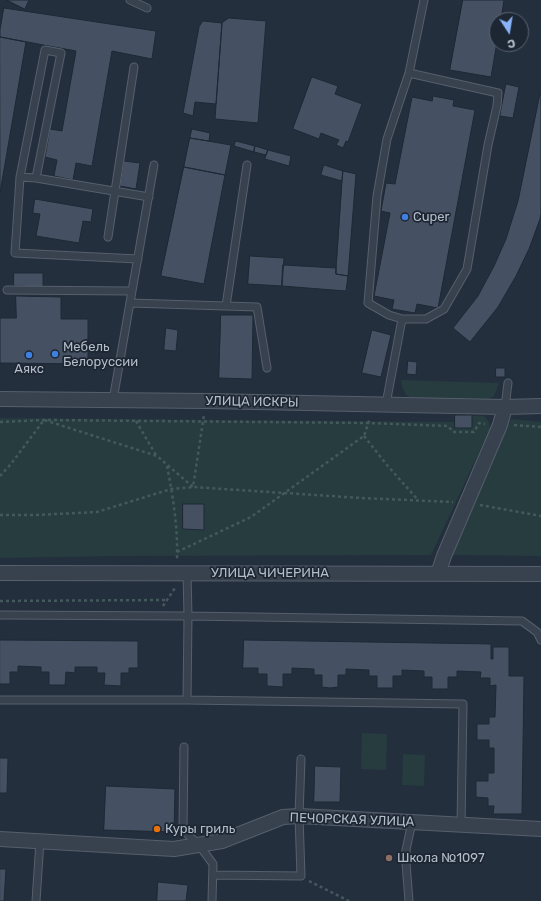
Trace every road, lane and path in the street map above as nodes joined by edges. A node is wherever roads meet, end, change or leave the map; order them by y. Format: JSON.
{"nodes":[{"id":1,"x":130,"y":0,"type":"edge"},
{"id":2,"x":424,"y":0,"type":"edge"},
{"id":3,"x":147,"y":8,"type":"dead end"},
{"id":4,"x":134,"y":67,"type":"dead end"},
{"id":5,"x":408,"y":73,"type":"junction"},
{"id":6,"x":154,"y":165,"type":"dead end"},
{"id":7,"x":247,"y":165,"type":"dead end"},
{"id":8,"x":20,"y":176,"type":"junction"},
{"id":9,"x":36,"y":178,"type":"junction"},
{"id":10,"x":115,"y":192,"type":"junction"},
{"id":11,"x":149,"y":197,"type":"junction"},
{"id":12,"x":108,"y":237,"type":"dead end"},
{"id":13,"x":138,"y":259,"type":"junction"},
{"id":14,"x":7,"y":290,"type":"dead end"},
{"id":15,"x":132,"y":291,"type":"junction"},
{"id":16,"x":130,"y":303,"type":"junction"},
{"id":17,"x":226,"y":306,"type":"junction"},
{"id":18,"x":402,"y":319,"type":"junction"},
{"id":19,"x":267,"y":368,"type":"dead end"},
{"id":20,"x":508,"y":383,"type":"dead end"},
{"id":21,"x":0,"y":399,"type":"edge"},
{"id":22,"x":113,"y":400,"type":"junction"},
{"id":23,"x":206,"y":401,"type":"junction"},
{"id":24,"x":379,"y":404,"type":"junction"},
{"id":25,"x":541,"y":406,"type":"edge"},
{"id":26,"x":505,"y":407,"type":"junction"},
{"id":27,"x":44,"y":420,"type":"junction"},
{"id":28,"x":136,"y":421,"type":"junction"},
{"id":29,"x":0,"y":422,"type":"edge"},
{"id":30,"x":203,"y":422,"type":"junction"},
{"id":31,"x":368,"y":423,"type":"junction"},
{"id":32,"x":500,"y":425,"type":"junction"},
{"id":33,"x":541,"y":427,"type":"edge"},
{"id":34,"x":364,"y":436,"type":"junction"},
{"id":35,"x":156,"y":456,"type":"junction"},
{"id":36,"x":167,"y":465,"type":"junction"},
{"id":37,"x":0,"y":476,"type":"edge"},
{"id":38,"x":193,"y":487,"type":"junction"},
{"id":39,"x":171,"y":489,"type":"junction"},
{"id":40,"x":285,"y":492,"type":"junction"},
{"id":41,"x":418,"y":500,"type":"junction"},
{"id":42,"x":458,"y":502,"type":"dead end"},
{"id":43,"x":474,"y":504,"type":"dead end"},
{"id":44,"x":0,"y":515,"type":"edge"},
{"id":45,"x":541,"y":516,"type":"edge"},
{"id":46,"x":177,"y":552,"type":"junction"},
{"id":47,"x":177,"y":559,"type":"dead end"},
{"id":48,"x":0,"y":573,"type":"edge"},
{"id":49,"x":187,"y":573,"type":"junction"},
{"id":50,"x":438,"y":574,"type":"junction"},
{"id":51,"x":541,"y":574,"type":"edge"},
{"id":52,"x":177,"y":584,"type":"dead end"},
{"id":53,"x":166,"y":600,"type":"junction"},
{"id":54,"x":0,"y":601,"type":"edge"},
{"id":55,"x":0,"y":616,"type":"edge"},
{"id":56,"x":156,"y":616,"type":"junction"},
{"id":57,"x":188,"y":616,"type":"junction"},
{"id":58,"x":541,"y":640,"type":"edge"},
{"id":59,"x":0,"y":700,"type":"edge"},
{"id":60,"x":187,"y":700,"type":"junction"},
{"id":61,"x":184,"y":747,"type":"dead end"},
{"id":62,"x":301,"y":759,"type":"dead end"},
{"id":63,"x":299,"y":816,"type":"junction"},
{"id":64,"x":412,"y":822,"type":"junction"},
{"id":65,"x":461,"y":825,"type":"junction"},
{"id":66,"x":541,"y":829,"type":"edge"},
{"id":67,"x":0,"y":839,"type":"edge"},
{"id":68,"x":40,"y":841,"type":"junction"},
{"id":69,"x":199,"y":845,"type":"junction"},
{"id":70,"x":213,"y":875,"type":"junction"},
{"id":71,"x":301,"y":876,"type":"junction"},
{"id":72,"x":36,"y":901,"type":"edge"},
{"id":73,"x":212,"y":901,"type":"edge"},
{"id":74,"x":349,"y":901,"type":"edge"},
{"id":75,"x":409,"y":901,"type":"edge"}],
"edges":[{"from":1,"to":3,"type":"lane"},
{"from":2,"to":5,"type":"lane"},
{"from":4,"to":10,"type":"lane"},
{"from":5,"to":18,"type":"lane"},
{"from":5,"to":18,"type":"lane"},
{"from":6,"to":11,"type":"lane"},
{"from":7,"to":17,"type":"lane"},
{"from":8,"to":9,"type":"lane"},
{"from":8,"to":9,"type":"lane"},
{"from":8,"to":13,"type":"lane"},
{"from":9,"to":10,"type":"lane"},
{"from":10,"to":11,"type":"lane"},
{"from":10,"to":12,"type":"lane"},
{"from":11,"to":13,"type":"lane"},
{"from":13,"to":15,"type":"lane"},
{"from":14,"to":15,"type":"lane"},
{"from":15,"to":16,"type":"lane"},
{"from":16,"to":17,"type":"lane"},
{"from":16,"to":22,"type":"lane"},
{"from":17,"to":19,"type":"lane"},
{"from":18,"to":24,"type":"lane"},
{"from":20,"to":26,"type":"lane"},
{"from":21,"to":22,"type":"street","name":"УЛИЦА ИСКРЫ"},
{"from":22,"to":23,"type":"street","name":"УЛИЦА ИСКРЫ"},
{"from":23,"to":24,"type":"street","name":"УЛИЦА ИСКРЫ"},
{"from":23,"to":30,"type":"path"},
{"from":24,"to":26,"type":"street","name":"УЛИЦА ИСКРЫ"},
{"from":24,"to":31,"type":"path"},
{"from":25,"to":26,"type":"street","name":"УЛИЦА ИСКРЫ"},
{"from":26,"to":32,"type":"street"},
{"from":27,"to":28,"type":"path"},
{"from":27,"to":29,"type":"path"},
{"from":27,"to":35,"type":"path"},
{"from":27,"to":37,"type":"path"},
{"from":28,"to":30,"type":"path"},
{"from":28,"to":35,"type":"path"},
{"from":30,"to":31,"type":"path"},
{"from":30,"to":38,"type":"path"},
{"from":31,"to":32,"type":"path"},
{"from":31,"to":34,"type":"path"},
{"from":32,"to":33,"type":"path"},
{"from":32,"to":50,"type":"street"},
{"from":34,"to":40,"type":"path"},
{"from":34,"to":41,"type":"path"},
{"from":35,"to":36,"type":"path"},
{"from":36,"to":38,"type":"path"},
{"from":36,"to":39,"type":"path"},
{"from":38,"to":39,"type":"path"},
{"from":38,"to":40,"type":"path"},
{"from":39,"to":44,"type":"path"},
{"from":39,"to":46,"type":"path"},
{"from":40,"to":41,"type":"path"},
{"from":40,"to":46,"type":"path"},
{"from":41,"to":42,"type":"path"},
{"from":43,"to":45,"type":"path"},
{"from":46,"to":47,"type":"path"},
{"from":48,"to":49,"type":"street","name":"УЛИЦА ЧИЧЕРИНА"},
{"from":49,"to":50,"type":"street","name":"УЛИЦА ЧИЧЕРИНА"},
{"from":49,"to":57,"type":"lane"},
{"from":50,"to":51,"type":"street","name":"УЛИЦА ЧИЧЕРИНА"},
{"from":52,"to":53,"type":"path"},
{"from":53,"to":54,"type":"path"},
{"from":53,"to":56,"type":"path"},
{"from":55,"to":56,"type":"lane"},
{"from":56,"to":57,"type":"lane"},
{"from":57,"to":58,"type":"lane"},
{"from":57,"to":60,"type":"lane"},
{"from":59,"to":60,"type":"lane"},
{"from":60,"to":65,"type":"lane"},
{"from":61,"to":69,"type":"lane"},
{"from":62,"to":63,"type":"lane"},
{"from":63,"to":64,"type":"street","name":"ПЕЧОРСКАЯ УЛИЦА"},
{"from":63,"to":69,"type":"street","name":"ПЕЧОРСКАЯ УЛИЦА"},
{"from":63,"to":71,"type":"lane"},
{"from":64,"to":65,"type":"street","name":"ПЕЧОРСКАЯ УЛИЦА"},
{"from":64,"to":75,"type":"lane"},
{"from":65,"to":66,"type":"street","name":"ПЕЧОРСКАЯ УЛИЦА"},
{"from":67,"to":68,"type":"street","name":"ПЕЧОРСКАЯ УЛИЦА"},
{"from":68,"to":69,"type":"street","name":"ПЕЧОРСКАЯ УЛИЦА"},
{"from":68,"to":72,"type":"lane"},
{"from":69,"to":70,"type":"lane"},
{"from":70,"to":71,"type":"lane"},
{"from":70,"to":73,"type":"lane"},
{"from":71,"to":74,"type":"path"}]}
